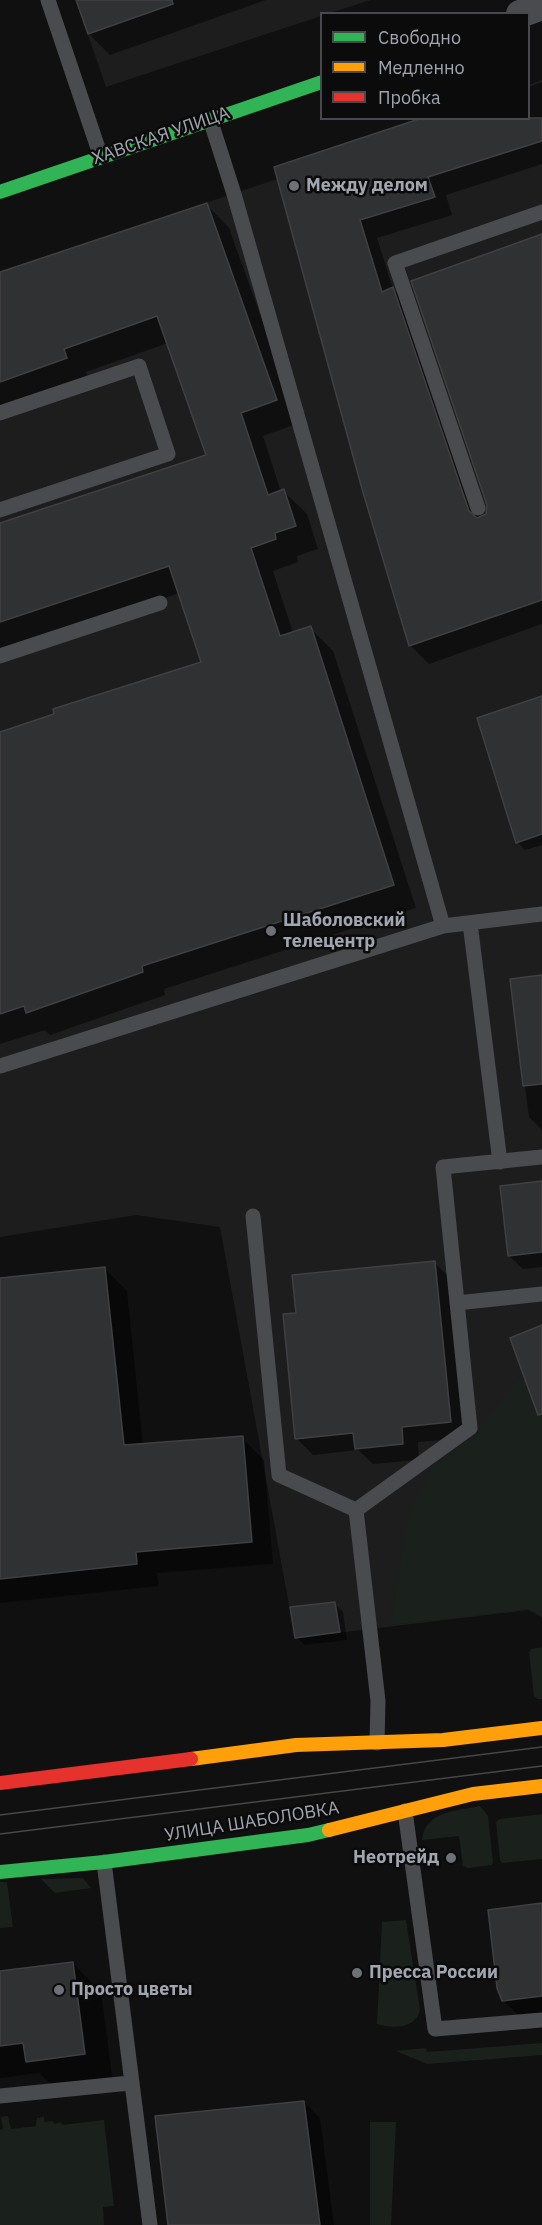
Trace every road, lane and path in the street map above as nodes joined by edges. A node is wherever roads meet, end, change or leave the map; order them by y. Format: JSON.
{"nodes":[{"id":1,"x":48,"y":0,"type":"edge"},
{"id":2,"x":542,"y":6,"type":"edge"},
{"id":3,"x":526,"y":12,"type":"edge"},
{"id":4,"x":320,"y":81,"type":"edge"},
{"id":5,"x":210,"y":119,"type":"junction"},
{"id":6,"x":100,"y":157,"type":"junction"},
{"id":7,"x":0,"y":192,"type":"edge"},
{"id":8,"x":542,"y":212,"type":"edge"},
{"id":9,"x":0,"y":413,"type":"edge"},
{"id":10,"x":478,"y":508,"type":"dead end"},
{"id":11,"x":0,"y":510,"type":"edge"},
{"id":12,"x":160,"y":603,"type":"dead end"},
{"id":13,"x":0,"y":656,"type":"edge"},
{"id":14,"x":542,"y":914,"type":"edge"},
{"id":15,"x":470,"y":923,"type":"junction"},
{"id":16,"x":443,"y":926,"type":"junction"},
{"id":17,"x":0,"y":1066,"type":"edge"},
{"id":18,"x":542,"y":1157,"type":"edge"},
{"id":19,"x":500,"y":1162,"type":"junction"},
{"id":20,"x":254,"y":1216,"type":"dead end"},
{"id":21,"x":542,"y":1294,"type":"edge"},
{"id":22,"x":457,"y":1303,"type":"junction"},
{"id":23,"x":357,"y":1510,"type":"junction"},
{"id":24,"x":542,"y":1728,"type":"edge"},
{"id":25,"x":377,"y":1743,"type":"junction"},
{"id":26,"x":0,"y":1783,"type":"edge"},
{"id":27,"x":542,"y":1786,"type":"edge"},
{"id":28,"x":405,"y":1811,"type":"junction"},
{"id":29,"x":104,"y":1862,"type":"junction"},
{"id":30,"x":0,"y":1872,"type":"edge"},
{"id":31,"x":542,"y":2020,"type":"edge"},
{"id":32,"x":130,"y":2083,"type":"junction"},
{"id":33,"x":0,"y":2096,"type":"edge"},
{"id":34,"x":150,"y":2225,"type":"edge"}],
"edges":[{"from":1,"to":6,"type":"lane"},
{"from":2,"to":3,"type":"street"},
{"from":4,"to":5,"type":"main road","name":"ХАВСКАЯ УЛИЦА"},
{"from":5,"to":6,"type":"main road","name":"ХАВСКАЯ УЛИЦА"},
{"from":5,"to":16,"type":"lane"},
{"from":6,"to":7,"type":"main road","name":"ХАВСКАЯ УЛИЦА"},
{"from":8,"to":10,"type":"lane"},
{"from":9,"to":11,"type":"lane"},
{"from":12,"to":13,"type":"lane"},
{"from":14,"to":15,"type":"lane"},
{"from":15,"to":16,"type":"lane"},
{"from":15,"to":19,"type":"lane"},
{"from":16,"to":17,"type":"lane"},
{"from":18,"to":19,"type":"lane"},
{"from":19,"to":22,"type":"lane"},
{"from":20,"to":23,"type":"lane"},
{"from":21,"to":22,"type":"lane"},
{"from":22,"to":23,"type":"lane"},
{"from":23,"to":25,"type":"lane"},
{"from":24,"to":25,"type":"main road"},
{"from":25,"to":26,"type":"main road"},
{"from":27,"to":28,"type":"main road","name":"УЛИЦА ШАБОЛОВКА"},
{"from":28,"to":29,"type":"main road","name":"УЛИЦА ШАБОЛОВКА"},
{"from":28,"to":31,"type":"lane"},
{"from":29,"to":30,"type":"main road","name":"УЛИЦА ШАБОЛОВКА"},
{"from":29,"to":32,"type":"lane"},
{"from":32,"to":33,"type":"lane"},
{"from":32,"to":34,"type":"lane"}]}
